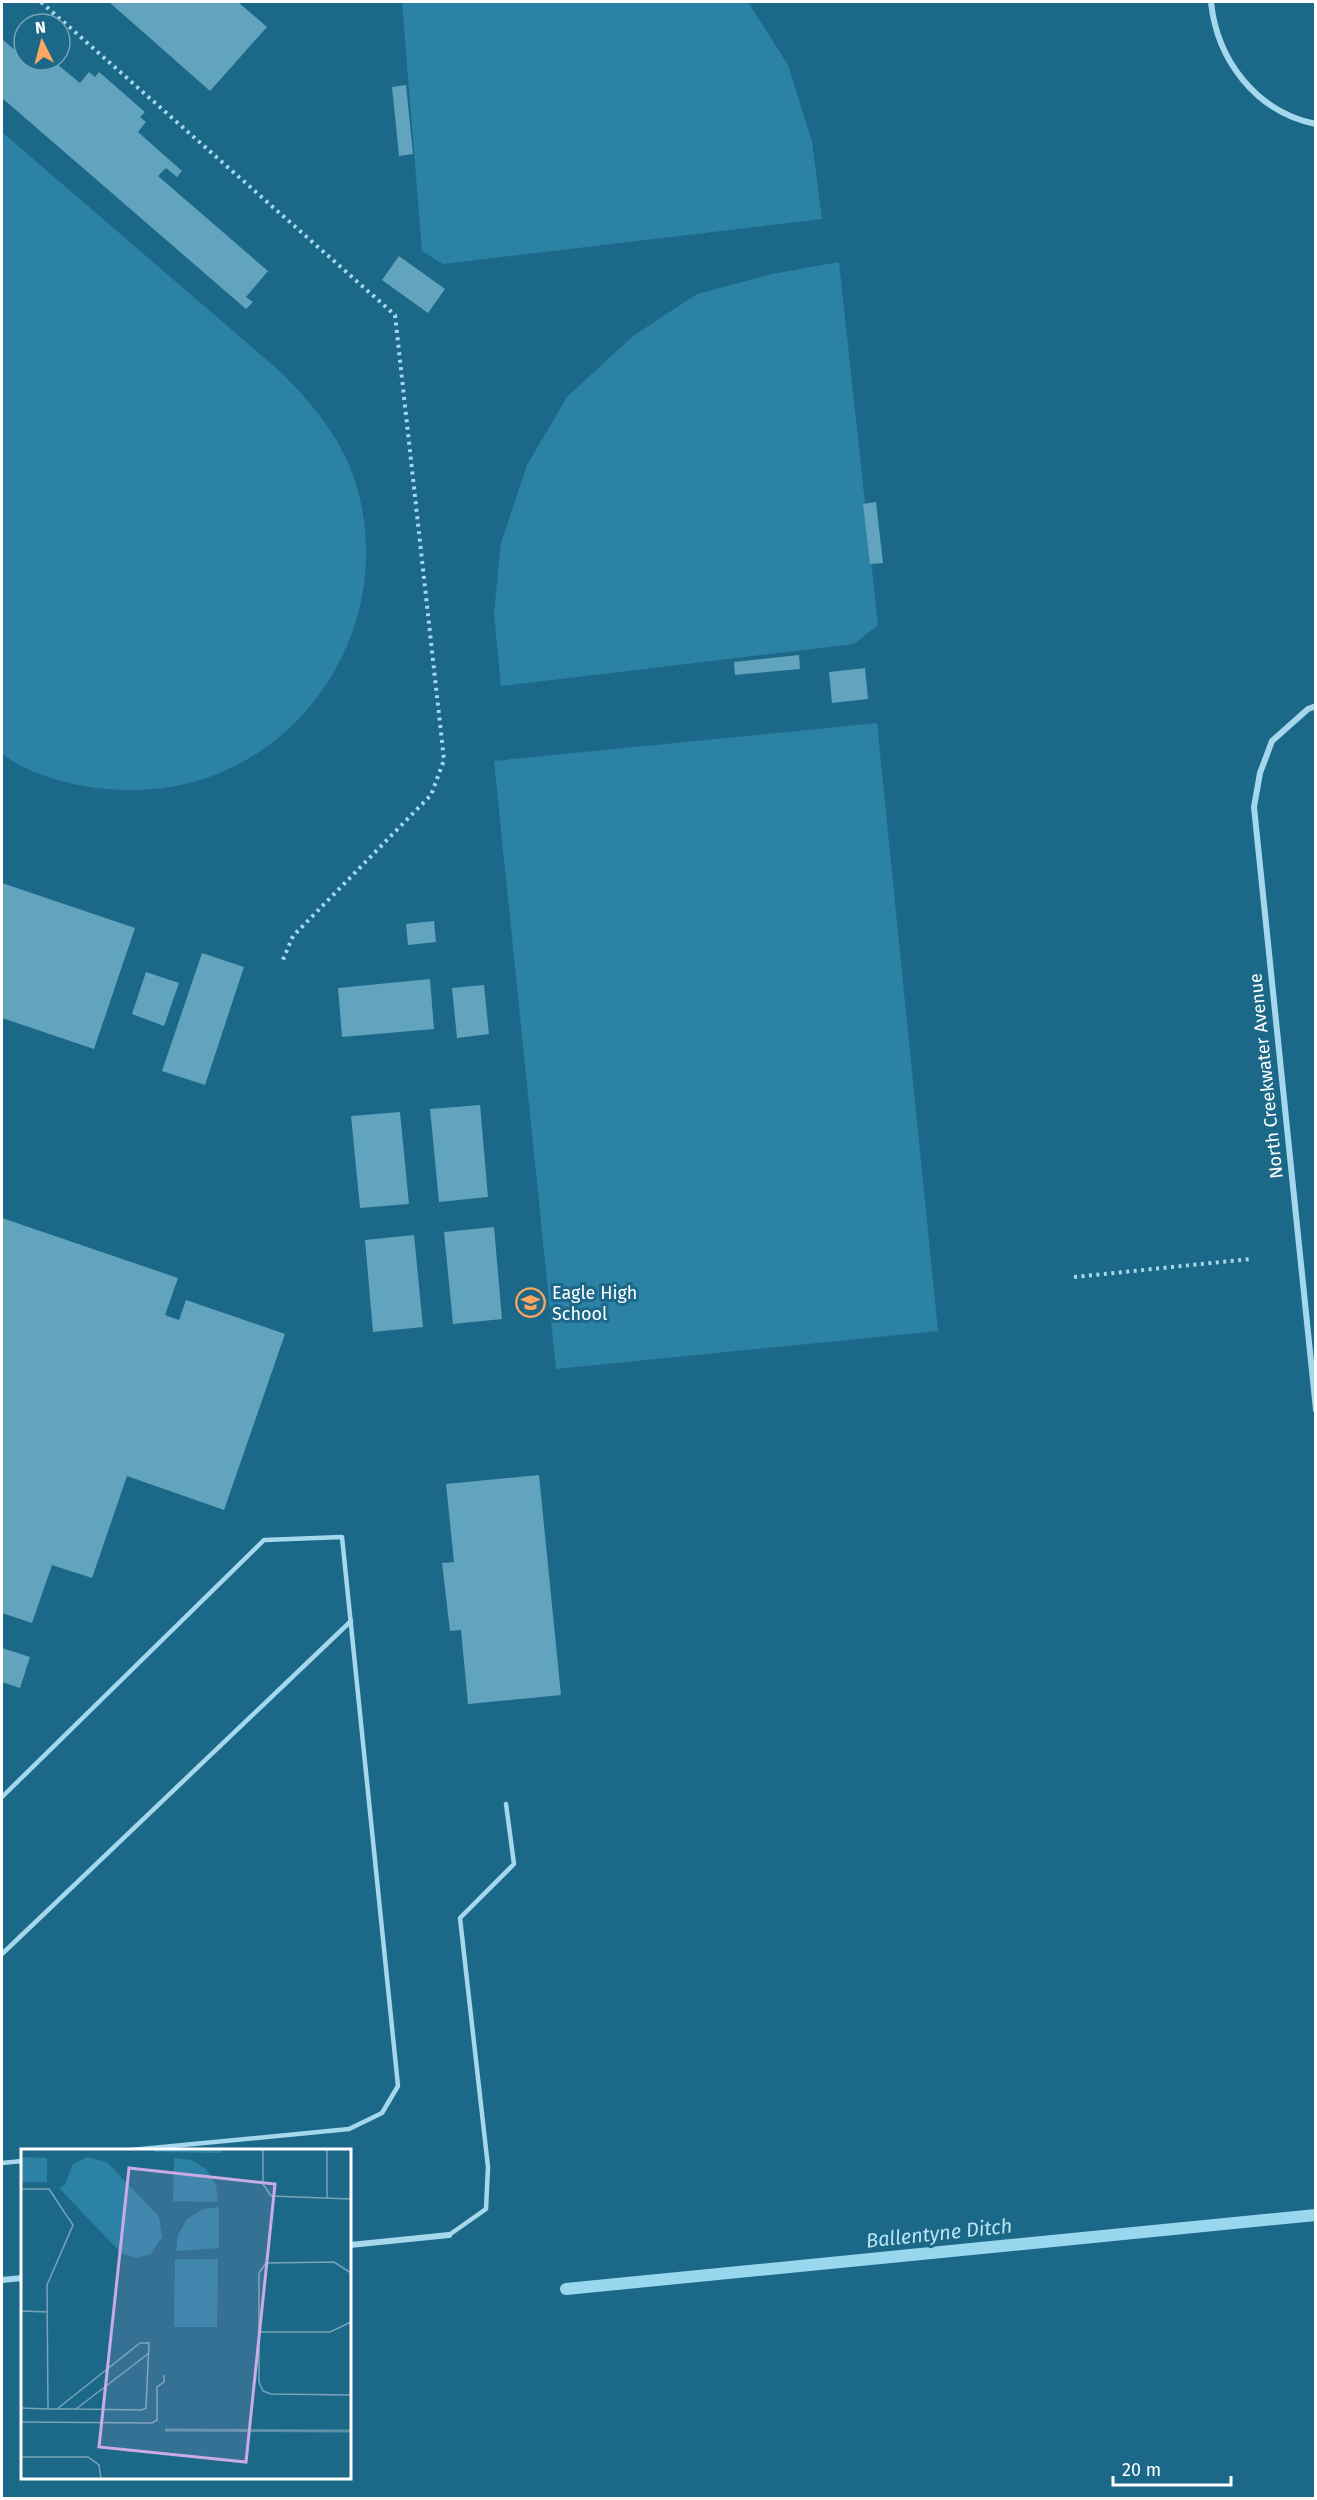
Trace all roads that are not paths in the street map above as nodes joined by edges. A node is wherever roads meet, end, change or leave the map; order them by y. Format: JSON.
{"nodes":[{"id":1,"x":1210,"y":2,"type":"edge"},
{"id":2,"x":1316,"y":124,"type":"edge"},
{"id":3,"x":1316,"y":706,"type":"edge"},
{"id":4,"x":1316,"y":1328,"type":"edge"},
{"id":5,"x":1307,"y":1329,"type":"junction"},
{"id":6,"x":1316,"y":1410,"type":"edge"},
{"id":7,"x":351,"y":1621,"type":"junction"},
{"id":8,"x":2,"y":1797,"type":"edge"},
{"id":9,"x":506,"y":1804,"type":"dead end"},
{"id":10,"x":2,"y":1954,"type":"edge"},
{"id":11,"x":151,"y":2149,"type":"edge"},
{"id":12,"x":21,"y":2161,"type":"edge"},
{"id":13,"x":2,"y":2163,"type":"edge"},
{"id":14,"x":449,"y":2235,"type":"joint"},
{"id":15,"x":351,"y":2245,"type":"edge"},
{"id":16,"x":21,"y":2278,"type":"edge"},
{"id":17,"x":2,"y":2280,"type":"edge"}],
"edges":[{"from":1,"to":2,"type":"street"},
{"from":3,"to":5,"type":"street","name":"North Creekwater Avenue"},
{"from":4,"to":5,"type":"street"},
{"from":5,"to":6,"type":"street","name":"North Creekwater Avenue"},
{"from":7,"to":8,"type":"lane"},
{"from":7,"to":10,"type":"lane"},
{"from":7,"to":11,"type":"lane"},
{"from":9,"to":14,"type":"lane"},
{"from":12,"to":13,"type":"lane"},
{"from":14,"to":15,"type":"street"},
{"from":16,"to":17,"type":"street"}]}
